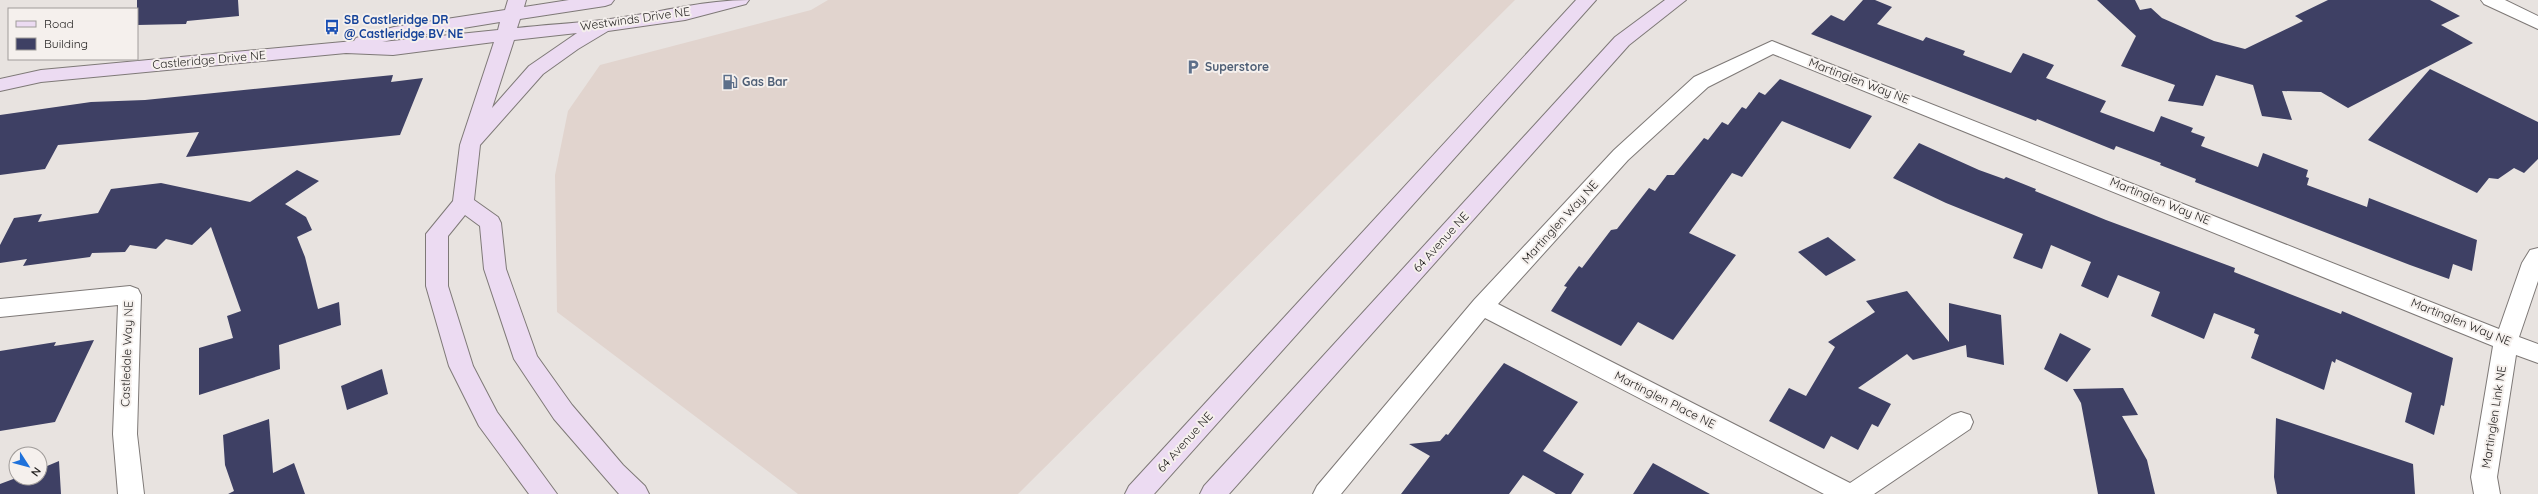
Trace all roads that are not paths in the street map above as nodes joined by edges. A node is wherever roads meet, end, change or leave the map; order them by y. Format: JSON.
{"nodes":[{"id":1,"x":605,"y":0,"type":"edge"},
{"id":2,"x":740,"y":0,"type":"edge"},
{"id":3,"x":1587,"y":0,"type":"edge"},
{"id":4,"x":1677,"y":0,"type":"edge"},
{"id":5,"x":2490,"y":0,"type":"edge"},
{"id":6,"x":515,"y":6,"type":"edge"},
{"id":7,"x":2538,"y":23,"type":"edge"},
{"id":8,"x":605,"y":26,"type":"junction"},
{"id":9,"x":505,"y":36,"type":"junction"},
{"id":10,"x":346,"y":47,"type":"junction"},
{"id":11,"x":0,"y":85,"type":"edge"},
{"id":12,"x":470,"y":145,"type":"junction"},
{"id":13,"x":463,"y":204,"type":"junction"},
{"id":14,"x":2538,"y":256,"type":"edge"},
{"id":15,"x":1482,"y":306,"type":"junction"},
{"id":16,"x":0,"y":308,"type":"edge"},
{"id":17,"x":2506,"y":341,"type":"junction"},
{"id":18,"x":2538,"y":354,"type":"edge"},
{"id":19,"x":1961,"y":422,"type":"dead end"},
{"id":20,"x":131,"y":494,"type":"edge"},
{"id":21,"x":544,"y":494,"type":"edge"},
{"id":22,"x":636,"y":494,"type":"edge"},
{"id":23,"x":1138,"y":494,"type":"edge"},
{"id":24,"x":1214,"y":494,"type":"edge"},
{"id":25,"x":1326,"y":494,"type":"edge"},
{"id":26,"x":1848,"y":494,"type":"edge"},
{"id":27,"x":1854,"y":494,"type":"edge"},
{"id":28,"x":2487,"y":494,"type":"edge"}],
"edges":[{"from":1,"to":6,"type":"street","name":"Westwinds Drive NE"},
{"from":2,"to":8,"type":"street","name":"Westwinds Drive NE"},
{"from":3,"to":23,"type":"street","name":"64 Avenue NE"},
{"from":4,"to":24,"type":"street","name":"64 Avenue NE"},
{"from":5,"to":7,"type":"street"},
{"from":6,"to":9,"type":"street"},
{"from":6,"to":10,"type":"street","name":"Castleridge Drive NE"},
{"from":8,"to":9,"type":"street","name":"Westwinds Drive NE"},
{"from":8,"to":12,"type":"street"},
{"from":9,"to":10,"type":"street","name":"Castleridge Drive NE"},
{"from":9,"to":12,"type":"street"},
{"from":10,"to":11,"type":"street","name":"Castleridge Drive NE"},
{"from":12,"to":13,"type":"street"},
{"from":13,"to":21,"type":"street"},
{"from":13,"to":22,"type":"street"},
{"from":14,"to":17,"type":"street","name":"Martinglen Link NE"},
{"from":15,"to":17,"type":"street","name":"Martinglen Way NE"},
{"from":15,"to":25,"type":"street","name":"Martinglen Way NE"},
{"from":15,"to":26,"type":"street","name":"Martinglen Place NE"},
{"from":16,"to":20,"type":"street","name":"Castledale Way NE"},
{"from":17,"to":18,"type":"street","name":"Martinglen Way NE"},
{"from":17,"to":28,"type":"street","name":"Martinglen Link NE"},
{"from":19,"to":27,"type":"street"}]}
